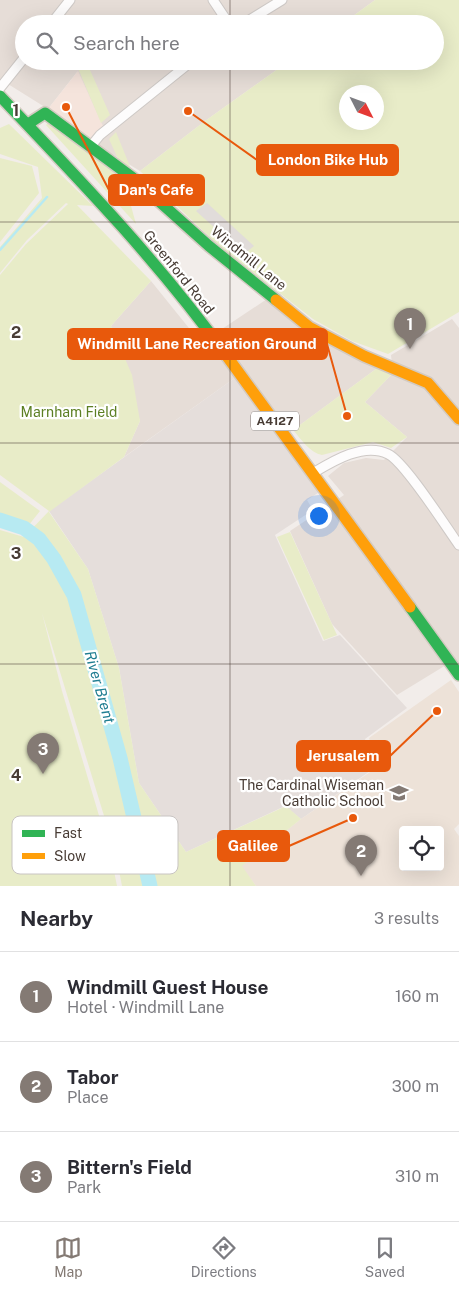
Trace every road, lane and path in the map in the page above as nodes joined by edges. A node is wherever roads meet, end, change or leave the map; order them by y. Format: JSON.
{"nodes":[{"id":1,"x":70,"y":0,"type":"edge"},
{"id":2,"x":213,"y":0,"type":"edge"},
{"id":3,"x":282,"y":0,"type":"edge"},
{"id":4,"x":58,"y":15,"type":"edge"},
{"id":5,"x":223,"y":15,"type":"edge"},
{"id":6,"x":258,"y":15,"type":"edge"},
{"id":7,"x":15,"y":69,"type":"edge"},
{"id":8,"x":181,"y":70,"type":"edge"},
{"id":9,"x":0,"y":88,"type":"edge"},
{"id":10,"x":0,"y":96,"type":"edge"},
{"id":11,"x":28,"y":124,"type":"junction"},
{"id":12,"x":91,"y":146,"type":"junction"},
{"id":13,"x":459,"y":420,"type":"edge"},
{"id":14,"x":313,"y":473,"type":"junction"},
{"id":15,"x":459,"y":545,"type":"edge"},
{"id":16,"x":459,"y":675,"type":"edge"}],
"edges":[{"from":1,"to":4,"type":"street"},
{"from":2,"to":5,"type":"street"},
{"from":3,"to":6,"type":"street"},
{"from":7,"to":9,"type":"street"},
{"from":8,"to":12,"type":"street"},
{"from":10,"to":11,"type":"main road","name":"Greenford Road","number":"A4127"},
{"from":11,"to":12,"type":"main road","name":"Windmill Lane"},
{"from":11,"to":14,"type":"main road","name":"Greenford Road","number":"A4127"},
{"from":12,"to":13,"type":"main road","name":"Windmill Lane"},
{"from":14,"to":15,"type":"street"},
{"from":14,"to":16,"type":"main road","name":"Greenford Road","number":"A4127"}]}
